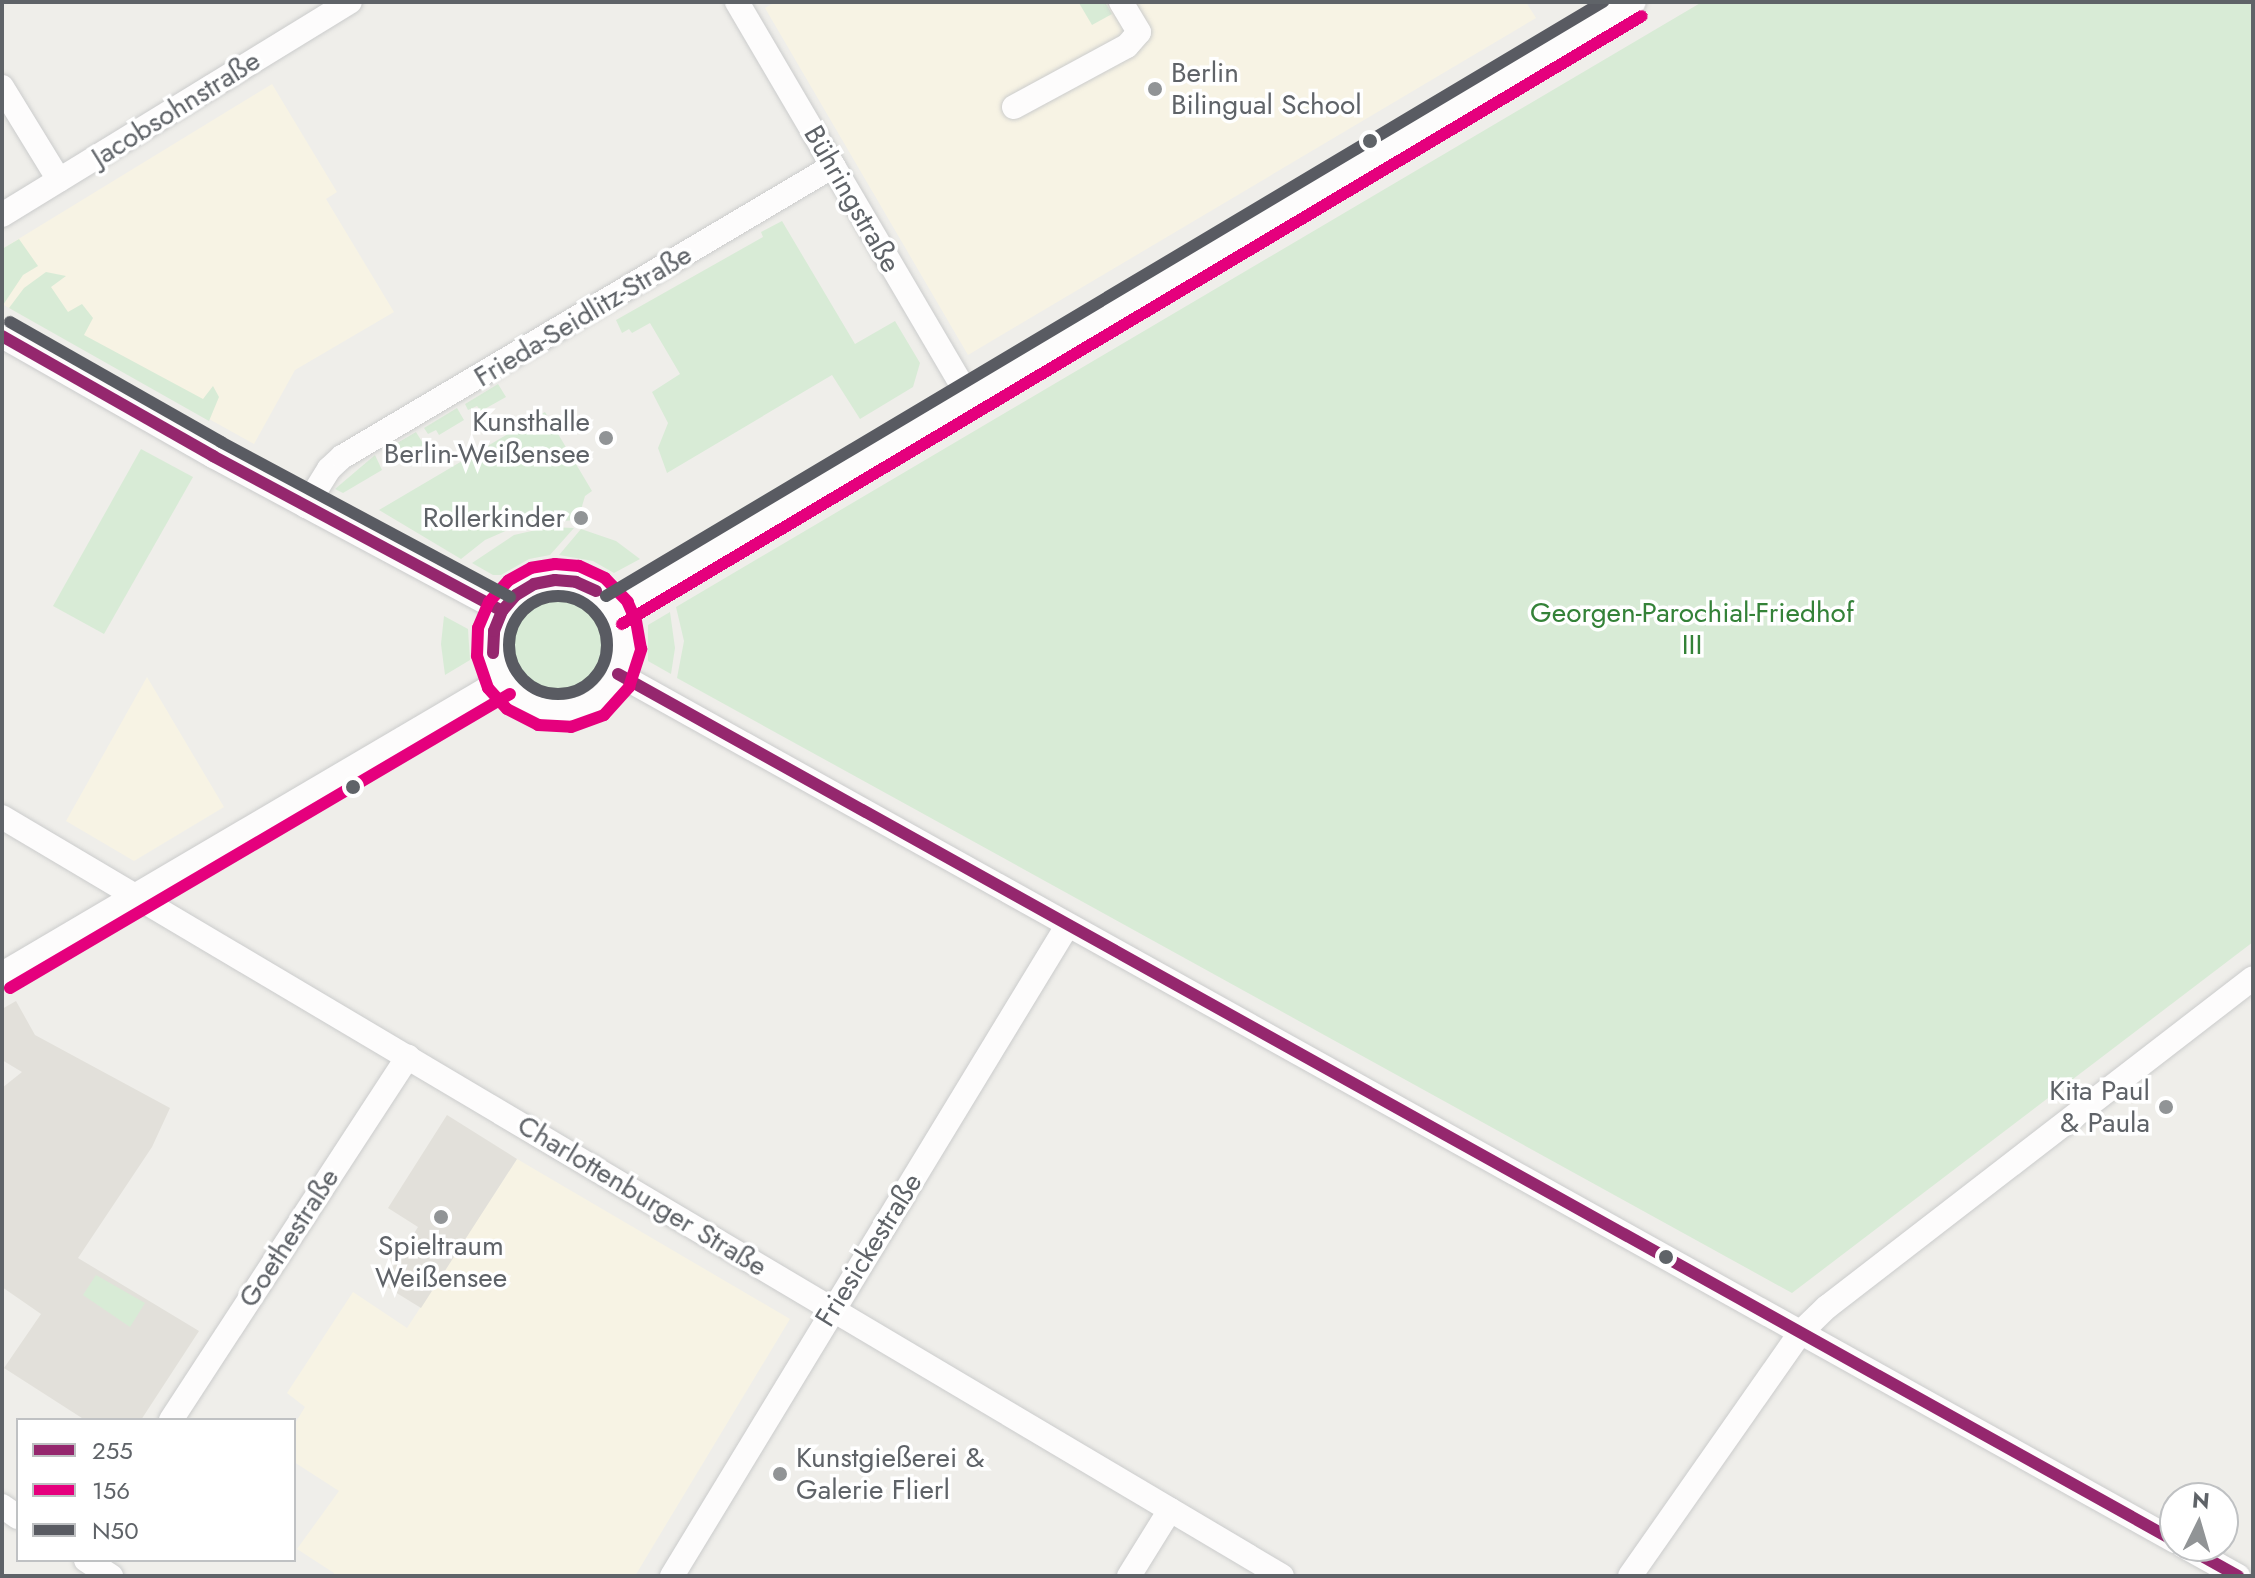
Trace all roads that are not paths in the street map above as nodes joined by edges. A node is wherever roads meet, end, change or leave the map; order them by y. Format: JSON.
{"nodes":[{"id":1,"x":350,"y":2,"type":"edge"},
{"id":2,"x":737,"y":2,"type":"edge"},
{"id":3,"x":1121,"y":2,"type":"edge"},
{"id":4,"x":1634,"y":2,"type":"edge"},
{"id":5,"x":2,"y":87,"type":"edge"},
{"id":6,"x":1014,"y":107,"type":"dead end"},
{"id":7,"x":833,"y":166,"type":"junction"},
{"id":8,"x":59,"y":180,"type":"junction"},
{"id":9,"x":2,"y":215,"type":"edge"},
{"id":10,"x":2,"y":336,"type":"edge"},
{"id":11,"x":968,"y":396,"type":"junction"},
{"id":12,"x":306,"y":506,"type":"junction"},
{"id":13,"x":614,"y":610,"type":"junction"},
{"id":14,"x":502,"y":611,"type":"junction"},
{"id":15,"x":618,"y":674,"type":"junction"},
{"id":16,"x":502,"y":680,"type":"junction"},
{"id":17,"x":2,"y":817,"type":"edge"},
{"id":18,"x":135,"y":896,"type":"junction"},
{"id":19,"x":1067,"y":926,"type":"junction"},
{"id":20,"x":2,"y":974,"type":"edge"},
{"id":21,"x":2253,"y":978,"type":"edge"},
{"id":22,"x":408,"y":1057,"type":"junction"},
{"id":23,"x":833,"y":1308,"type":"junction"},
{"id":24,"x":1801,"y":1332,"type":"junction"},
{"id":25,"x":172,"y":1418,"type":"edge"},
{"id":26,"x":1170,"y":1510,"type":"junction"},
{"id":27,"x":2159,"y":1532,"type":"edge"},
{"id":28,"x":87,"y":1562,"type":"edge"},
{"id":29,"x":2213,"y":1562,"type":"edge"},
{"id":30,"x":111,"y":1576,"type":"edge"},
{"id":31,"x":672,"y":1576,"type":"edge"},
{"id":32,"x":1129,"y":1576,"type":"edge"},
{"id":33,"x":1282,"y":1576,"type":"edge"},
{"id":34,"x":1630,"y":1576,"type":"edge"},
{"id":35,"x":2238,"y":1576,"type":"edge"}],
"edges":[{"from":1,"to":8,"type":"street","name":"Jacobsohnstraße"},
{"from":2,"to":7,"type":"street","name":"Bühringstraße"},
{"from":3,"to":6,"type":"street"},
{"from":4,"to":11,"type":"street"},
{"from":5,"to":8,"type":"street"},
{"from":7,"to":11,"type":"street","name":"Bühringstraße"},
{"from":7,"to":12,"type":"street","name":"Frieda-Seidlitz-Straße"},
{"from":8,"to":9,"type":"street","name":"Jacobsohnstraße"},
{"from":10,"to":12,"type":"street"},
{"from":11,"to":13,"type":"street"},
{"from":12,"to":14,"type":"street"},
{"from":13,"to":14,"type":"street"},
{"from":13,"to":15,"type":"street"},
{"from":14,"to":16,"type":"street"},
{"from":15,"to":16,"type":"street"},
{"from":15,"to":19,"type":"street"},
{"from":16,"to":18,"type":"street"},
{"from":17,"to":18,"type":"street","name":"Charlottenburger Straße"},
{"from":18,"to":20,"type":"street"},
{"from":18,"to":22,"type":"street","name":"Charlottenburger Straße"},
{"from":19,"to":23,"type":"street","name":"Friesickestraße"},
{"from":19,"to":24,"type":"street"},
{"from":21,"to":24,"type":"street"},
{"from":22,"to":23,"type":"street","name":"Charlottenburger Straße"},
{"from":22,"to":25,"type":"street","name":"Goethestraße"},
{"from":23,"to":26,"type":"street","name":"Charlottenburger Straße"},
{"from":23,"to":31,"type":"street","name":"Friesickestraße"},
{"from":24,"to":27,"type":"street"},
{"from":24,"to":34,"type":"street"},
{"from":26,"to":32,"type":"street"},
{"from":26,"to":33,"type":"street","name":"Charlottenburger Straße"},
{"from":28,"to":30,"type":"street"},
{"from":29,"to":35,"type":"street"}]}
